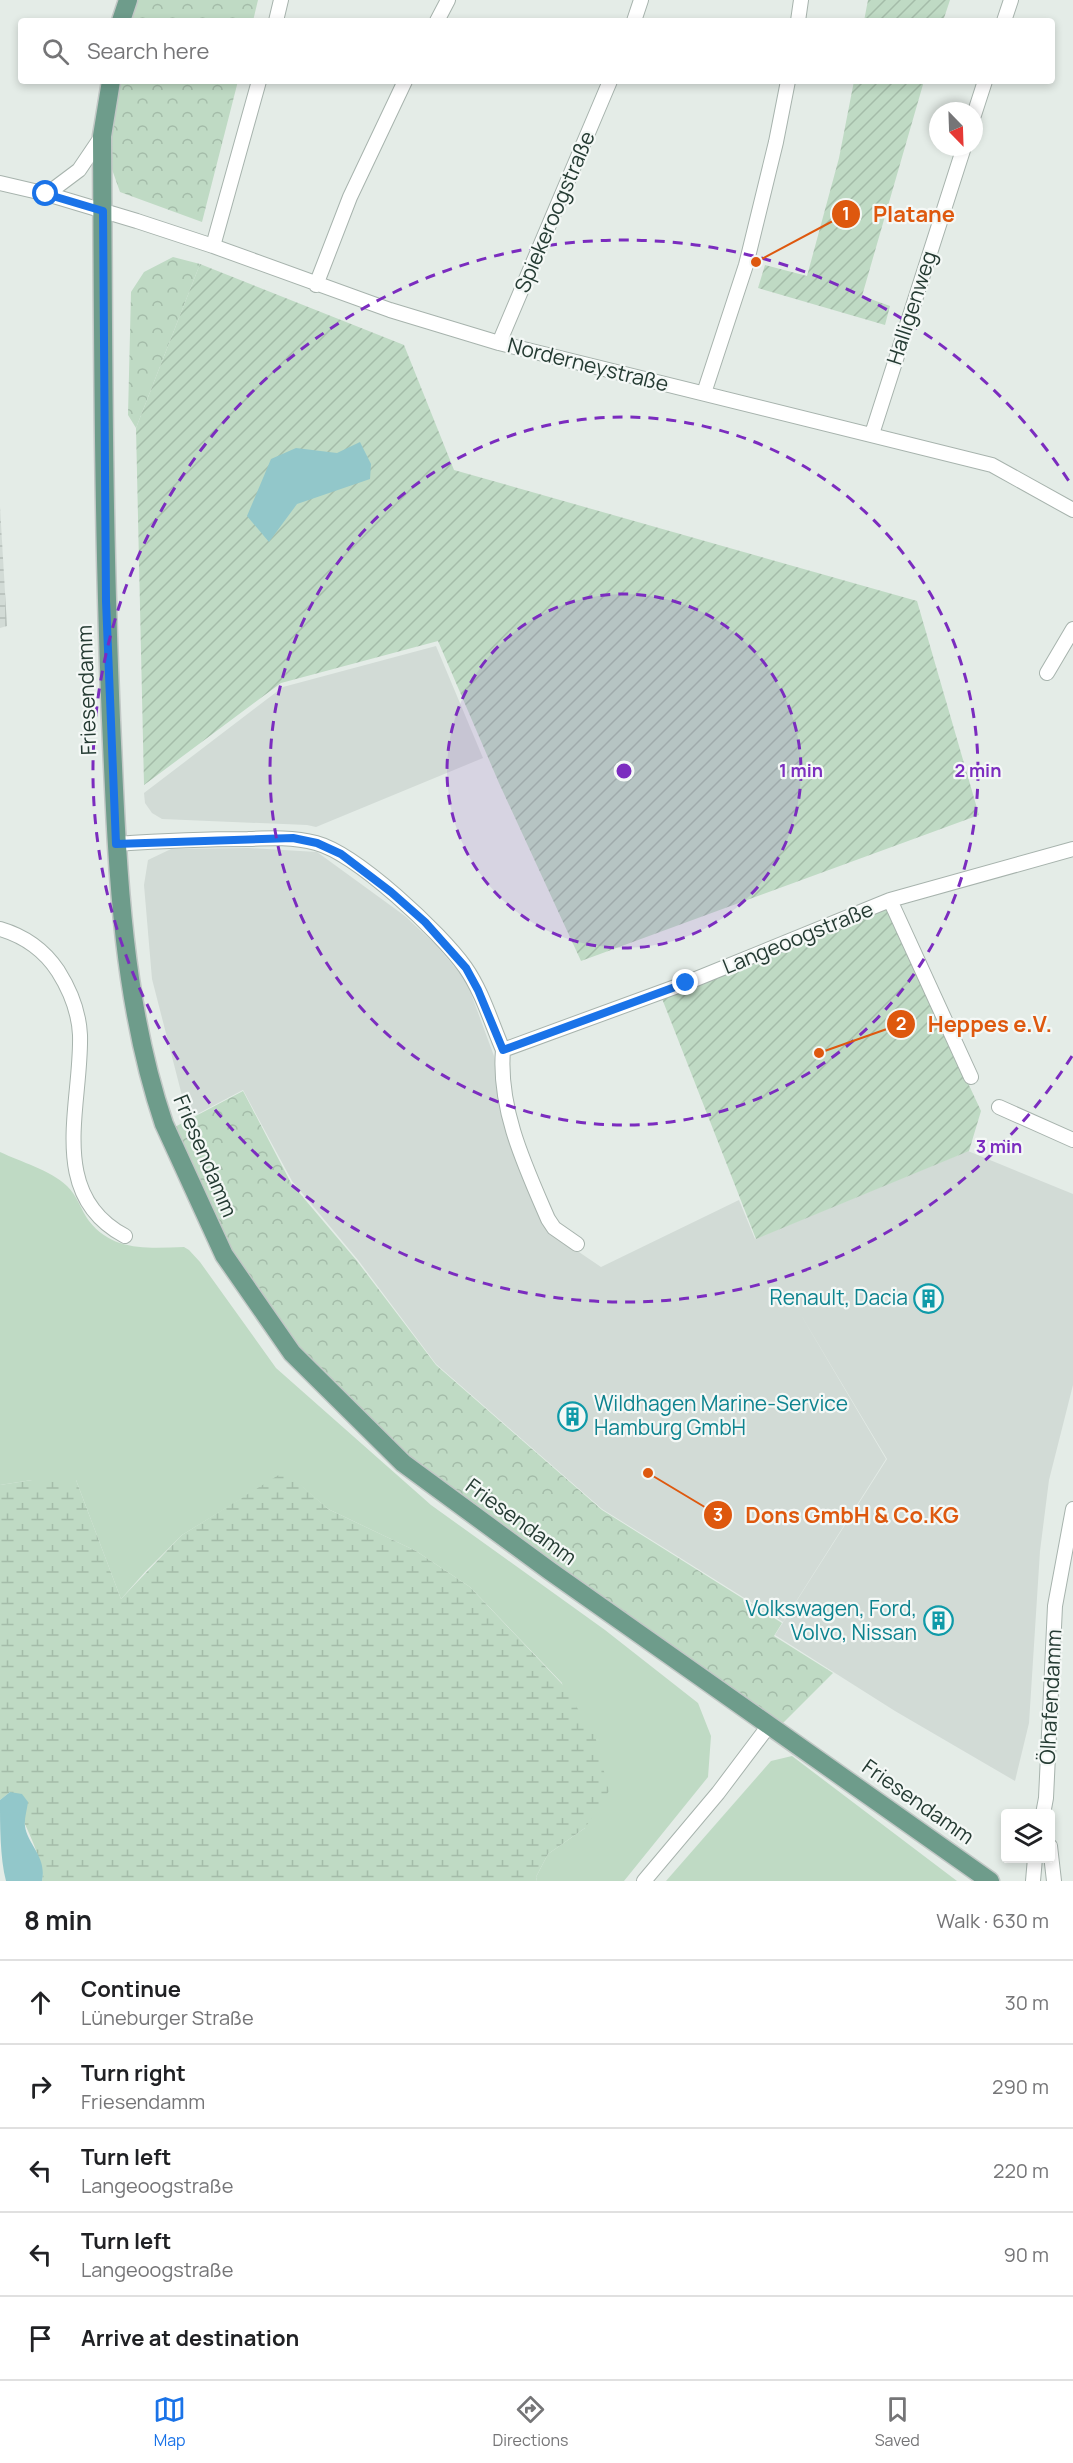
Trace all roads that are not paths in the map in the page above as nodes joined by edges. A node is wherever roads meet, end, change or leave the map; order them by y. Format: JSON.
{"nodes":[{"id":1,"x":128,"y":0,"type":"edge"},
{"id":2,"x":282,"y":0,"type":"edge"},
{"id":3,"x":448,"y":0,"type":"edge"},
{"id":4,"x":641,"y":0,"type":"edge"},
{"id":5,"x":801,"y":0,"type":"edge"},
{"id":6,"x":1011,"y":0,"type":"edge"},
{"id":7,"x":123,"y":18,"type":"edge"},
{"id":8,"x":277,"y":18,"type":"edge"},
{"id":9,"x":439,"y":18,"type":"edge"},
{"id":10,"x":635,"y":18,"type":"edge"},
{"id":11,"x":798,"y":18,"type":"edge"},
{"id":12,"x":1005,"y":18,"type":"edge"},
{"id":13,"x":111,"y":84,"type":"edge"},
{"id":14,"x":258,"y":84,"type":"edge"},
{"id":15,"x":404,"y":84,"type":"edge"},
{"id":16,"x":609,"y":84,"type":"edge"},
{"id":17,"x":787,"y":84,"type":"edge"},
{"id":18,"x":984,"y":84,"type":"edge"},
{"id":19,"x":978,"y":102,"type":"edge"},
{"id":20,"x":102,"y":136,"type":"junction"},
{"id":21,"x":961,"y":156,"type":"edge"},
{"id":22,"x":0,"y":183,"type":"edge"},
{"id":23,"x":46,"y":194,"type":"junction"},
{"id":24,"x":103,"y":211,"type":"junction"},
{"id":25,"x":213,"y":246,"type":"junction"},
{"id":26,"x":316,"y":285,"type":"junction"},
{"id":27,"x":500,"y":343,"type":"junction"},
{"id":28,"x":704,"y":393,"type":"junction"},
{"id":29,"x":872,"y":434,"type":"junction"},
{"id":30,"x":1073,"y":510,"type":"edge"},
{"id":31,"x":1073,"y":629,"type":"edge"},
{"id":32,"x":1047,"y":673,"type":"dead end"},
{"id":33,"x":116,"y":844,"type":"junction"},
{"id":34,"x":1073,"y":849,"type":"edge"},
{"id":35,"x":890,"y":900,"type":"junction"},
{"id":36,"x":0,"y":928,"type":"edge"},
{"id":37,"x":503,"y":1050,"type":"junction"},
{"id":38,"x":971,"y":1077,"type":"dead end"},
{"id":39,"x":999,"y":1107,"type":"dead end"},
{"id":40,"x":1073,"y":1140,"type":"edge"},
{"id":41,"x":125,"y":1236,"type":"dead end"},
{"id":42,"x":577,"y":1244,"type":"dead end"},
{"id":43,"x":1073,"y":1509,"type":"edge"},
{"id":44,"x":770,"y":1724,"type":"junction"},
{"id":45,"x":1046,"y":1809,"type":"edge"},
{"id":46,"x":1035,"y":1863,"type":"edge"},
{"id":47,"x":1052,"y":1863,"type":"edge"},
{"id":48,"x":644,"y":1881,"type":"edge"},
{"id":49,"x":990,"y":1881,"type":"edge"},
{"id":50,"x":1033,"y":1881,"type":"edge"},
{"id":51,"x":1054,"y":1881,"type":"edge"}],
"edges":[{"from":1,"to":7,"type":"main road"},
{"from":2,"to":8,"type":"street"},
{"from":3,"to":9,"type":"street"},
{"from":4,"to":10,"type":"street"},
{"from":5,"to":11,"type":"street"},
{"from":6,"to":12,"type":"street"},
{"from":13,"to":20,"type":"main road","name":"Friesendamm"},
{"from":14,"to":25,"type":"street"},
{"from":15,"to":26,"type":"street"},
{"from":16,"to":27,"type":"street","name":"Spiekeroogstraße"},
{"from":17,"to":28,"type":"street"},
{"from":18,"to":19,"type":"street"},
{"from":20,"to":23,"type":"street"},
{"from":20,"to":24,"type":"main road","name":"Friesendamm"},
{"from":21,"to":29,"type":"street","name":"Halligenweg"},
{"from":22,"to":23,"type":"street","name":"Norderneystraße"},
{"from":23,"to":24,"type":"street","name":"Norderneystraße"},
{"from":24,"to":25,"type":"street","name":"Norderneystraße"},
{"from":24,"to":33,"type":"main road","name":"Friesendamm"},
{"from":25,"to":26,"type":"street","name":"Norderneystraße"},
{"from":26,"to":27,"type":"street","name":"Norderneystraße"},
{"from":27,"to":28,"type":"street","name":"Norderneystraße"},
{"from":28,"to":29,"type":"street","name":"Norderneystraße"},
{"from":29,"to":30,"type":"street","name":"Norderneystraße"},
{"from":31,"to":32,"type":"street"},
{"from":33,"to":37,"type":"street"},
{"from":33,"to":44,"type":"main road","name":"Friesendamm"},
{"from":34,"to":35,"type":"street","name":"Langeoogstraße"},
{"from":35,"to":37,"type":"street","name":"Langeoogstraße"},
{"from":35,"to":38,"type":"street","name":"Langeoogstraße"},
{"from":36,"to":41,"type":"street"},
{"from":37,"to":42,"type":"street"},
{"from":39,"to":40,"type":"street"},
{"from":43,"to":45,"type":"street","name":"Ölhafendamm"},
{"from":44,"to":48,"type":"street"},
{"from":44,"to":49,"type":"main road","name":"Friesendamm"},
{"from":46,"to":50,"type":"street"},
{"from":47,"to":51,"type":"street"}]}
